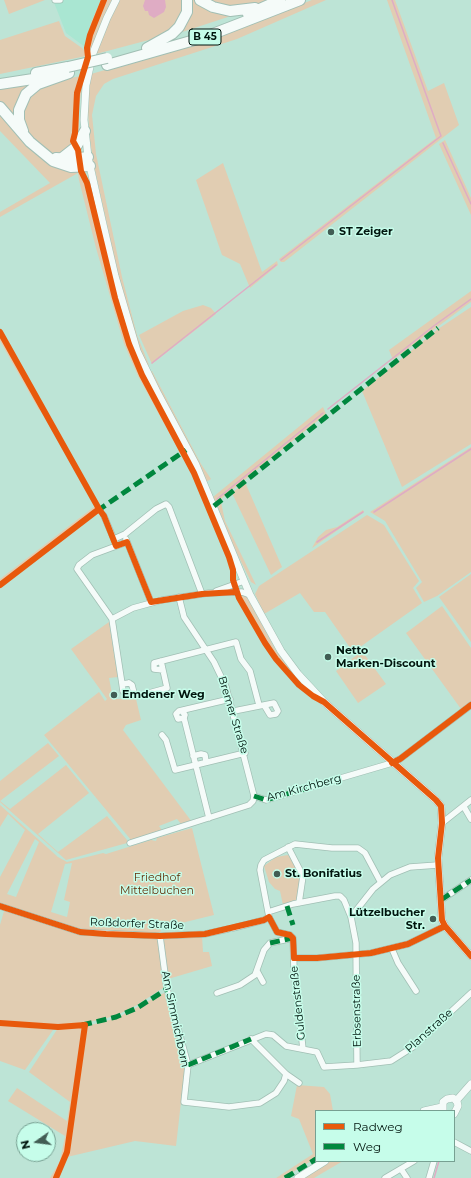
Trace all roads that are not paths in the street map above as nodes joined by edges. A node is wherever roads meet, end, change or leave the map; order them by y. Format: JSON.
{"nodes":[{"id":1,"x":55,"y":0,"type":"edge"},
{"id":2,"x":60,"y":0,"type":"edge"},
{"id":3,"x":116,"y":0,"type":"edge"},
{"id":4,"x":187,"y":0,"type":"edge"},
{"id":5,"x":200,"y":0,"type":"edge"},
{"id":6,"x":280,"y":0,"type":"edge"},
{"id":7,"x":300,"y":0,"type":"edge"},
{"id":8,"x":269,"y":5,"type":"junction"},
{"id":9,"x":147,"y":48,"type":"junction"},
{"id":10,"x":107,"y":61,"type":"junction"},
{"id":11,"x":69,"y":70,"type":"junction"},
{"id":12,"x":0,"y":80,"type":"edge"},
{"id":13,"x":0,"y":84,"type":"edge"},
{"id":14,"x":0,"y":107,"type":"edge"},
{"id":15,"x":85,"y":131,"type":"junction"},
{"id":16,"x":27,"y":140,"type":"junction"},
{"id":17,"x":45,"y":156,"type":"junction"},
{"id":18,"x":62,"y":158,"type":"junction"},
{"id":19,"x":89,"y":162,"type":"junction"},
{"id":20,"x":104,"y":516,"type":"dead end"},
{"id":21,"x":125,"y":534,"type":"junction"},
{"id":22,"x":114,"y":539,"type":"junction"},
{"id":23,"x":127,"y":542,"type":"junction"},
{"id":24,"x":116,"y":546,"type":"junction"},
{"id":25,"x":244,"y":581,"type":"junction"},
{"id":26,"x":209,"y":593,"type":"junction"},
{"id":27,"x":202,"y":594,"type":"junction"},
{"id":28,"x":250,"y":595,"type":"junction"},
{"id":29,"x":179,"y":597,"type":"junction"},
{"id":30,"x":151,"y":602,"type":"junction"},
{"id":31,"x":112,"y":619,"type":"junction"},
{"id":32,"x":205,"y":649,"type":"junction"},
{"id":33,"x":161,"y":661,"type":"junction"},
{"id":34,"x":163,"y":670,"type":"junction"},
{"id":35,"x":230,"y":699,"type":"junction"},
{"id":36,"x":471,"y":705,"type":"edge"},
{"id":37,"x":234,"y":711,"type":"junction"},
{"id":38,"x":162,"y":735,"type":"dead end"},
{"id":39,"x":245,"y":753,"type":"junction"},
{"id":40,"x":193,"y":756,"type":"junction"},
{"id":41,"x":206,"y":762,"type":"junction"},
{"id":42,"x":392,"y":762,"type":"junction"},
{"id":43,"x":196,"y":765,"type":"junction"},
{"id":44,"x":254,"y":796,"type":"junction"},
{"id":45,"x":471,"y":800,"type":"edge"},
{"id":46,"x":464,"y":807,"type":"junction"},
{"id":47,"x":209,"y":818,"type":"junction"},
{"id":48,"x":471,"y":818,"type":"edge"},
{"id":49,"x":442,"y":823,"type":"junction"},
{"id":50,"x":130,"y":843,"type":"dead end"},
{"id":51,"x":288,"y":847,"type":"junction"},
{"id":52,"x":438,"y":865,"type":"junction"},
{"id":53,"x":471,"y":880,"type":"edge"},
{"id":54,"x":380,"y":881,"type":"junction"},
{"id":55,"x":441,"y":900,"type":"junction"},
{"id":56,"x":299,"y":903,"type":"junction"},
{"id":57,"x":0,"y":906,"type":"edge"},
{"id":58,"x":269,"y":914,"type":"junction"},
{"id":59,"x":351,"y":917,"type":"junction"},
{"id":60,"x":445,"y":926,"type":"junction"},
{"id":61,"x":160,"y":936,"type":"junction"},
{"id":62,"x":294,"y":938,"type":"junction"},
{"id":63,"x":392,"y":949,"type":"junction"},
{"id":64,"x":356,"y":956,"type":"junction"},
{"id":65,"x":471,"y":956,"type":"edge"},
{"id":66,"x":294,"y":958,"type":"junction"},
{"id":67,"x":257,"y":971,"type":"junction"},
{"id":68,"x":263,"y":982,"type":"dead end"},
{"id":69,"x":416,"y":991,"type":"dead end"},
{"id":70,"x":217,"y":993,"type":"dead end"},
{"id":71,"x":471,"y":993,"type":"edge"},
{"id":72,"x":252,"y":1039,"type":"junction"},
{"id":73,"x":303,"y":1048,"type":"junction"},
{"id":74,"x":188,"y":1065,"type":"junction"},
{"id":75,"x":358,"y":1065,"type":"junction"},
{"id":76,"x":286,"y":1074,"type":"junction"},
{"id":77,"x":299,"y":1083,"type":"dead end"},
{"id":78,"x":471,"y":1084,"type":"edge"},
{"id":79,"x":456,"y":1101,"type":"junction"},
{"id":80,"x":443,"y":1109,"type":"edge"},
{"id":81,"x":455,"y":1112,"type":"edge"},
{"id":82,"x":455,"y":1143,"type":"edge"},
{"id":83,"x":471,"y":1151,"type":"edge"},
{"id":84,"x":323,"y":1162,"type":"edge"},
{"id":85,"x":412,"y":1162,"type":"edge"},
{"id":86,"x":434,"y":1162,"type":"edge"},
{"id":87,"x":401,"y":1169,"type":"junction"},
{"id":88,"x":298,"y":1178,"type":"edge"},
{"id":89,"x":385,"y":1178,"type":"edge"},
{"id":90,"x":407,"y":1178,"type":"edge"},
{"id":91,"x":429,"y":1178,"type":"edge"}],
"edges":[{"from":1,"to":2,"type":"street"},
{"from":3,"to":15,"type":"main road"},
{"from":4,"to":9,"type":"highway"},
{"from":5,"to":8,"type":"highway"},
{"from":6,"to":8,"type":"highway","number":"B 45"},
{"from":7,"to":10,"type":"highway","number":"B 45"},
{"from":8,"to":9,"type":"highway","number":"B 45"},
{"from":9,"to":10,"type":"highway","number":"B 45"},
{"from":10,"to":11,"type":"highway","number":"B 45","bridge":true},
{"from":11,"to":12,"type":"highway","number":"B 45"},
{"from":11,"to":13,"type":"highway","number":"B 45"},
{"from":11,"to":16,"type":"highway"},
{"from":14,"to":16,"type":"highway"},
{"from":15,"to":18,"type":"highway"},
{"from":15,"to":19,"type":"main road"},
{"from":16,"to":17,"type":"highway"},
{"from":17,"to":18,"type":"highway"},
{"from":17,"to":19,"type":"highway"},
{"from":18,"to":19,"type":"highway"},
{"from":19,"to":25,"type":"main road"},
{"from":20,"to":22,"type":"street"},
{"from":21,"to":22,"type":"street"},
{"from":21,"to":23,"type":"street"},
{"from":21,"to":27,"type":"street"},
{"from":22,"to":24,"type":"street"},
{"from":23,"to":24,"type":"street"},
{"from":23,"to":30,"type":"street"},
{"from":24,"to":31,"type":"street"},
{"from":25,"to":26,"type":"street"},
{"from":25,"to":28,"type":"main road"},
{"from":26,"to":27,"type":"street"},
{"from":26,"to":28,"type":"street"},
{"from":27,"to":29,"type":"street"},
{"from":28,"to":42,"type":"main road"},
{"from":29,"to":30,"type":"street"},
{"from":29,"to":32,"type":"street","name":"Bremer Straße"},
{"from":30,"to":31,"type":"street"},
{"from":31,"to":34,"type":"street"},
{"from":32,"to":33,"type":"street"},
{"from":32,"to":35,"type":"street","name":"Bremer Straße"},
{"from":32,"to":37,"type":"street"},
{"from":33,"to":34,"type":"street"},
{"from":33,"to":34,"type":"street"},
{"from":35,"to":37,"type":"street","name":"Bremer Straße"},
{"from":35,"to":40,"type":"street"},
{"from":36,"to":42,"type":"street","name":"Am Kirchberg"},
{"from":37,"to":39,"type":"street","name":"Bremer Straße"},
{"from":38,"to":43,"type":"street"},
{"from":39,"to":41,"type":"street"},
{"from":39,"to":44,"type":"street","name":"Bremer Straße"},
{"from":40,"to":41,"type":"street"},
{"from":40,"to":43,"type":"street"},
{"from":41,"to":43,"type":"street"},
{"from":42,"to":44,"type":"street","name":"Am Kirchberg"},
{"from":42,"to":49,"type":"main road"},
{"from":43,"to":47,"type":"street"},
{"from":44,"to":47,"type":"street","name":"Am Kirchberg"},
{"from":45,"to":46,"type":"street"},
{"from":46,"to":48,"type":"street"},
{"from":46,"to":49,"type":"street"},
{"from":47,"to":50,"type":"street","name":"Am Kirchberg"},
{"from":49,"to":52,"type":"main road"},
{"from":51,"to":54,"type":"street"},
{"from":51,"to":56,"type":"street"},
{"from":51,"to":58,"type":"street"},
{"from":52,"to":54,"type":"street"},
{"from":52,"to":55,"type":"main road"},
{"from":53,"to":55,"type":"street"},
{"from":54,"to":59,"type":"street"},
{"from":55,"to":60,"type":"main road"},
{"from":56,"to":58,"type":"street","name":"Roßdorfer Straße"},
{"from":56,"to":59,"type":"street","name":"Erbsenstraße"},
{"from":57,"to":61,"type":"street","name":"Roßdorfer Straße"},
{"from":58,"to":61,"type":"street","name":"Roßdorfer Straße"},
{"from":58,"to":62,"type":"street"},
{"from":59,"to":64,"type":"street","name":"Erbsenstraße"},
{"from":60,"to":63,"type":"street"},
{"from":60,"to":65,"type":"main road"},
{"from":61,"to":74,"type":"street","name":"Am Simmichborn"},
{"from":62,"to":66,"type":"street","name":"Guldenstraße"},
{"from":62,"to":67,"type":"street"},
{"from":63,"to":64,"type":"street"},
{"from":63,"to":69,"type":"street"},
{"from":64,"to":66,"type":"street"},
{"from":64,"to":75,"type":"street","name":"Erbsenstraße"},
{"from":66,"to":73,"type":"street","name":"Guldenstraße"},
{"from":67,"to":68,"type":"street"},
{"from":67,"to":70,"type":"street"},
{"from":71,"to":75,"type":"street","name":"Planstraße"},
{"from":72,"to":73,"type":"street","name":"Planstraße"},
{"from":72,"to":74,"type":"street","name":"Planstraße"},
{"from":72,"to":76,"type":"street"},
{"from":73,"to":75,"type":"street","name":"Planstraße"},
{"from":74,"to":76,"type":"street","name":"Am Simmichborn"},
{"from":76,"to":77,"type":"street"},
{"from":78,"to":79,"type":"main road"},
{"from":79,"to":80,"type":"main road"},
{"from":79,"to":81,"type":"main road"},
{"from":82,"to":83,"type":"street"},
{"from":84,"to":88,"type":"main road"},
{"from":85,"to":87,"type":"street"},
{"from":86,"to":91,"type":"street"},
{"from":87,"to":89,"type":"street"},
{"from":87,"to":90,"type":"street"}]}
